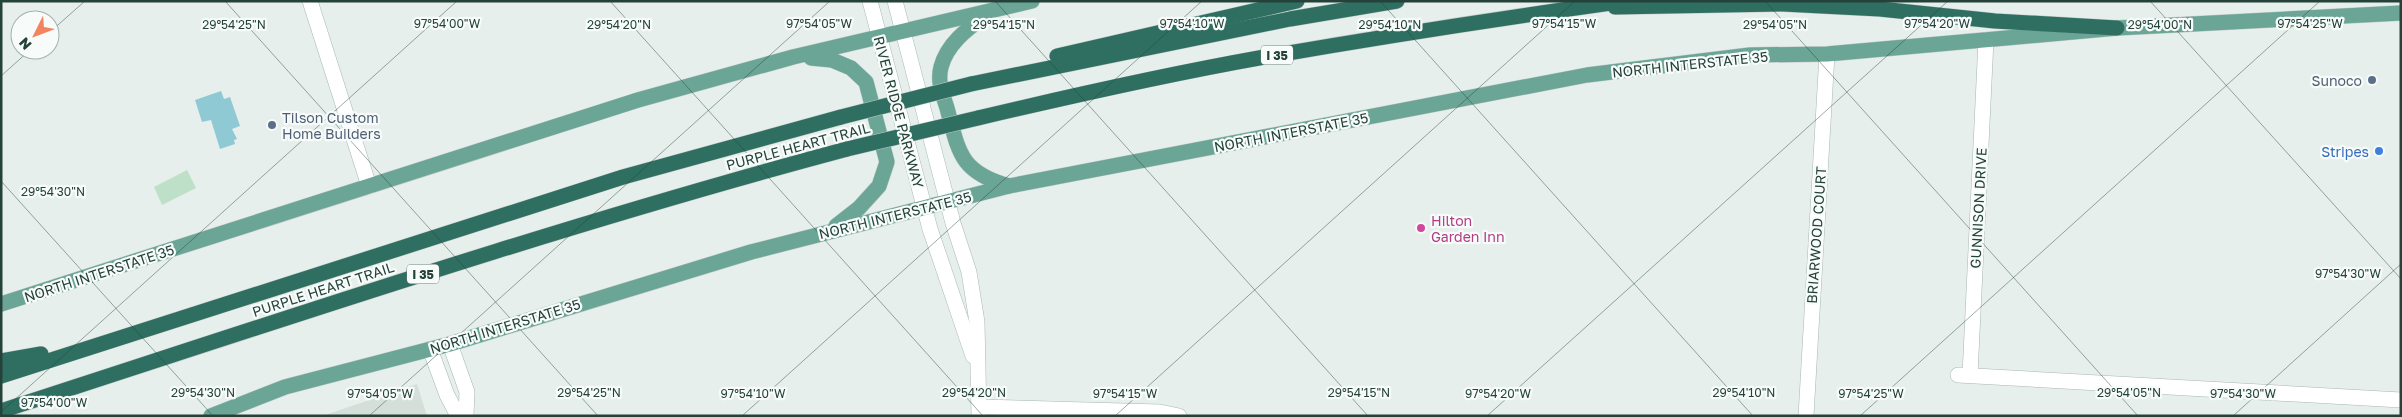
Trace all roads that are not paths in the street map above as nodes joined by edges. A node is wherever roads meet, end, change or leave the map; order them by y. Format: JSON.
{"nodes":[{"id":1,"x":310,"y":1,"type":"edge"},
{"id":2,"x":870,"y":1,"type":"edge"},
{"id":3,"x":895,"y":1,"type":"edge"},
{"id":4,"x":1032,"y":1,"type":"edge"},
{"id":5,"x":1297,"y":1,"type":"edge"},
{"id":6,"x":1397,"y":1,"type":"edge"},
{"id":7,"x":1625,"y":1,"type":"edge"},
{"id":8,"x":1578,"y":8,"type":"junction"},
{"id":9,"x":990,"y":12,"type":"junction"},
{"id":10,"x":2401,"y":13,"type":"edge"},
{"id":11,"x":2116,"y":28,"type":"junction"},
{"id":12,"x":902,"y":32,"type":"junction"},
{"id":13,"x":880,"y":38,"type":"junction"},
{"id":14,"x":1986,"y":40,"type":"junction"},
{"id":15,"x":1827,"y":54,"type":"junction"},
{"id":16,"x":792,"y":57,"type":"junction"},
{"id":17,"x":971,"y":84,"type":"junction"},
{"id":18,"x":369,"y":186,"type":"junction"},
{"id":19,"x":1009,"y":186,"type":"junction"},
{"id":20,"x":949,"y":202,"type":"junction"},
{"id":21,"x":925,"y":207,"type":"junction"},
{"id":22,"x":831,"y":230,"type":"junction"},
{"id":23,"x":1,"y":304,"type":"edge"},
{"id":24,"x":450,"y":344,"type":"junction"},
{"id":25,"x":94,"y":345,"type":"junction"},
{"id":26,"x":430,"y":349,"type":"junction"},
{"id":27,"x":1,"y":361,"type":"edge"},
{"id":28,"x":976,"y":364,"type":"junction"},
{"id":29,"x":1,"y":376,"type":"edge"},
{"id":30,"x":2401,"y":400,"type":"edge"},
{"id":31,"x":1,"y":411,"type":"edge"},
{"id":32,"x":980,"y":411,"type":"edge"},
{"id":33,"x":211,"y":416,"type":"edge"},
{"id":34,"x":458,"y":416,"type":"edge"},
{"id":35,"x":466,"y":416,"type":"edge"},
{"id":36,"x":1180,"y":416,"type":"edge"},
{"id":37,"x":1806,"y":416,"type":"edge"}],
"edges":[{"from":1,"to":18,"type":"street"},
{"from":2,"to":13,"type":"street","name":"RIVER RIDGE PARKWAY"},
{"from":3,"to":12,"type":"street","name":"RIVER RIDGE PARKWAY"},
{"from":4,"to":9,"type":"main road","name":"NORTH INTERSTATE 35"},
{"from":5,"to":17,"type":"highway"},
{"from":6,"to":17,"type":"highway","name":"PURPLE HEART TRAIL","number":"I 35"},
{"from":7,"to":8,"type":"highway","name":"PURPLE HEART TRAIL","number":"I 35"},
{"from":8,"to":11,"type":"highway"},
{"from":8,"to":31,"type":"highway","name":"PURPLE HEART TRAIL","number":"I 35","bridge":true},
{"from":9,"to":12,"type":"main road","name":"NORTH INTERSTATE 35"},
{"from":9,"to":19,"type":"main road"},
{"from":10,"to":11,"type":"main road","name":"NORTH INTERSTATE 35"},
{"from":11,"to":14,"type":"main road","name":"NORTH INTERSTATE 35"},
{"from":12,"to":13,"type":"main road","name":"NORTH INTERSTATE 35"},
{"from":12,"to":20,"type":"street","name":"RIVER RIDGE PARKWAY"},
{"from":13,"to":16,"type":"main road","name":"NORTH INTERSTATE 35"},
{"from":13,"to":21,"type":"street","name":"RIVER RIDGE PARKWAY"},
{"from":14,"to":15,"type":"main road","name":"NORTH INTERSTATE 35"},
{"from":14,"to":30,"type":"street","name":"GUNNISON DRIVE"},
{"from":15,"to":19,"type":"main road","name":"NORTH INTERSTATE 35"},
{"from":15,"to":37,"type":"street","name":"BRIARWOOD COURT"},
{"from":16,"to":18,"type":"main road","name":"NORTH INTERSTATE 35"},
{"from":16,"to":22,"type":"main road"},
{"from":17,"to":25,"type":"highway","name":"PURPLE HEART TRAIL","number":"I 35","bridge":true},
{"from":18,"to":23,"type":"main road","name":"NORTH INTERSTATE 35"},
{"from":19,"to":20,"type":"main road","name":"NORTH INTERSTATE 35"},
{"from":20,"to":21,"type":"main road","name":"NORTH INTERSTATE 35"},
{"from":20,"to":28,"type":"street","name":"RIVER RIDGE PARKWAY"},
{"from":21,"to":22,"type":"main road","name":"NORTH INTERSTATE 35"},
{"from":21,"to":28,"type":"street","name":"RIVER RIDGE PARKWAY"},
{"from":22,"to":24,"type":"main road","name":"NORTH INTERSTATE 35"},
{"from":24,"to":26,"type":"main road","name":"NORTH INTERSTATE 35"},
{"from":24,"to":35,"type":"street"},
{"from":25,"to":27,"type":"highway"},
{"from":25,"to":29,"type":"highway","name":"PURPLE HEART TRAIL","number":"I 35"},
{"from":26,"to":33,"type":"main road","name":"NORTH INTERSTATE 35"},
{"from":26,"to":34,"type":"street"},
{"from":28,"to":32,"type":"street","name":"RIVER RIDGE PARKWAY"},
{"from":32,"to":36,"type":"street"}]}
